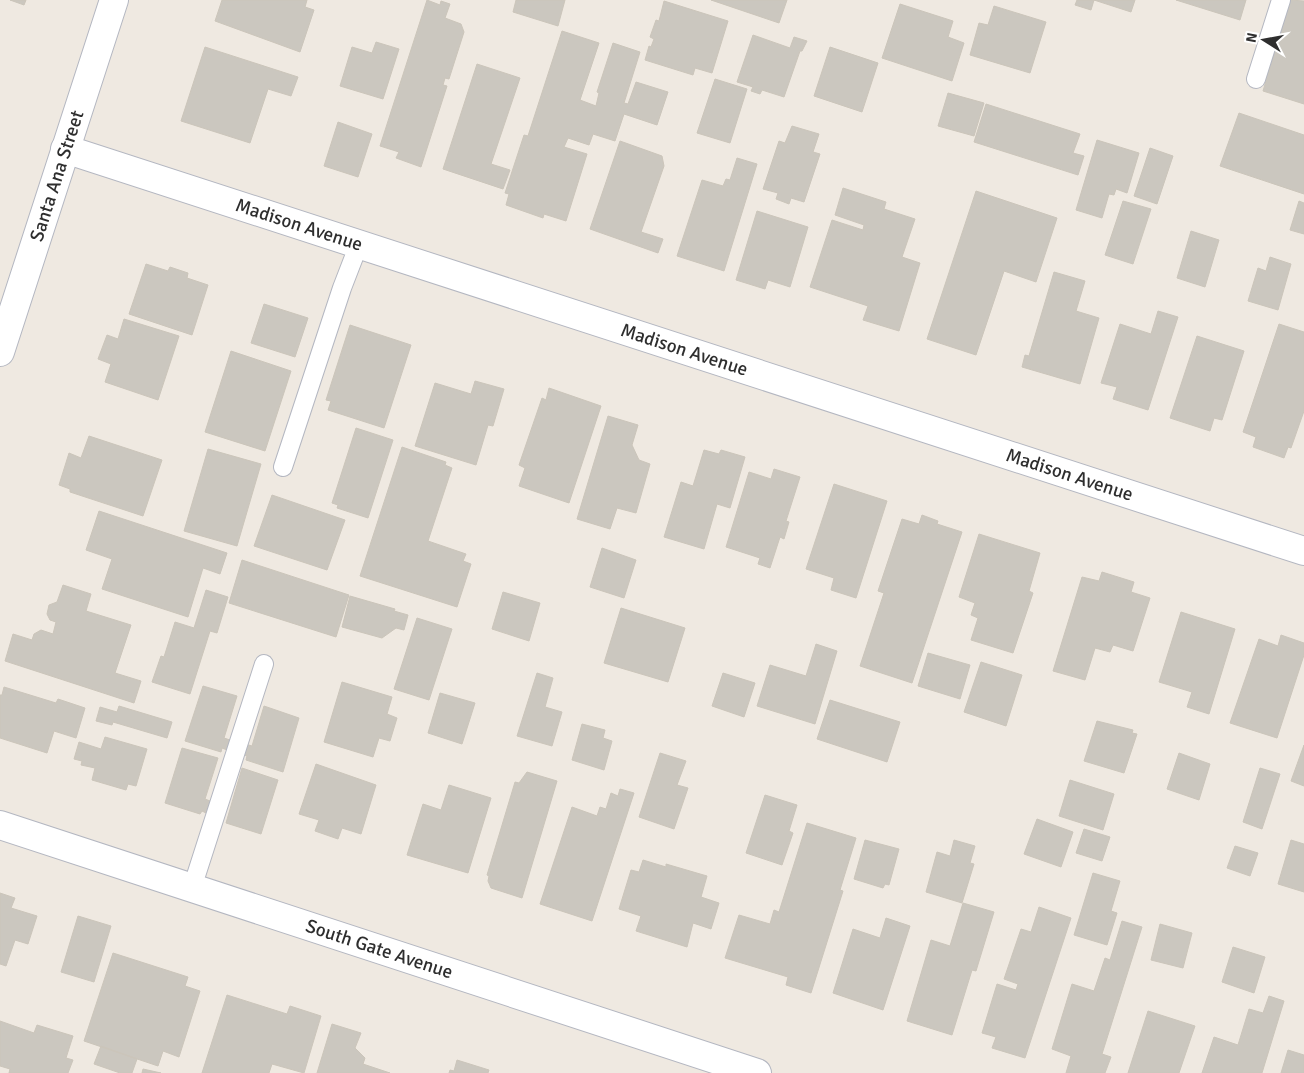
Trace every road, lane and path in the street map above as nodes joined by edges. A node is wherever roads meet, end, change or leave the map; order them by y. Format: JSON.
{"nodes":[{"id":1,"x":114,"y":0,"type":"edge"},
{"id":2,"x":1281,"y":0,"type":"edge"},
{"id":3,"x":1256,"y":79,"type":"dead end"},
{"id":4,"x":65,"y":148,"type":"junction"},
{"id":5,"x":359,"y":244,"type":"junction"},
{"id":6,"x":0,"y":352,"type":"edge"},
{"id":7,"x":284,"y":467,"type":"dead end"},
{"id":8,"x":1304,"y":551,"type":"edge"},
{"id":9,"x":264,"y":664,"type":"dead end"},
{"id":10,"x":0,"y":825,"type":"edge"},
{"id":11,"x":192,"y":888,"type":"junction"},
{"id":12,"x":757,"y":1073,"type":"edge"}],
"edges":[{"from":1,"to":4,"type":"street","name":"Santa Ana Street"},
{"from":2,"to":3,"type":"lane"},
{"from":4,"to":5,"type":"street","name":"Madison Avenue"},
{"from":4,"to":6,"type":"street","name":"Santa Ana Street"},
{"from":5,"to":7,"type":"lane"},
{"from":5,"to":8,"type":"street","name":"Madison Avenue"},
{"from":9,"to":11,"type":"lane"},
{"from":10,"to":11,"type":"street","name":"South Gate Avenue"},
{"from":11,"to":12,"type":"street","name":"South Gate Avenue"}]}
